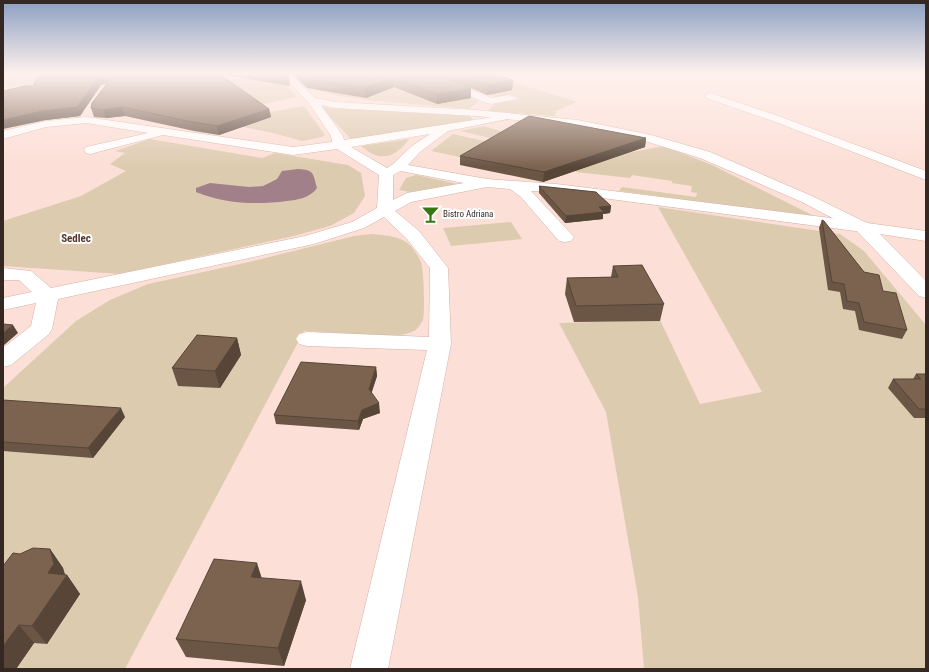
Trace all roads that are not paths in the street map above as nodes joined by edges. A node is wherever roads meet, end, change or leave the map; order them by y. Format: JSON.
{"nodes":[{"id":1,"x":315,"y":104,"type":"edge"},
{"id":2,"x":332,"y":104,"type":"edge"},
{"id":3,"x":487,"y":104,"type":"edge"},
{"id":4,"x":734,"y":104,"type":"edge"},
{"id":5,"x":479,"y":111,"type":"dead end"},
{"id":6,"x":509,"y":116,"type":"junction"},
{"id":7,"x":448,"y":128,"type":"junction"},
{"id":8,"x":170,"y":131,"type":"junction"},
{"id":9,"x":3,"y":135,"type":"edge"},
{"id":10,"x":339,"y":145,"type":"junction"},
{"id":11,"x":90,"y":150,"type":"dead end"},
{"id":12,"x":392,"y":170,"type":"junction"},
{"id":13,"x":926,"y":176,"type":"edge"},
{"id":14,"x":487,"y":183,"type":"junction"},
{"id":15,"x":512,"y":184,"type":"junction"},
{"id":16,"x":385,"y":210,"type":"junction"},
{"id":17,"x":863,"y":227,"type":"junction"},
{"id":18,"x":926,"y":236,"type":"edge"},
{"id":19,"x":565,"y":237,"type":"dead end"},
{"id":20,"x":3,"y":274,"type":"edge"},
{"id":21,"x":926,"y":292,"type":"edge"},
{"id":22,"x":48,"y":296,"type":"junction"},
{"id":23,"x":3,"y":304,"type":"edge"},
{"id":24,"x":307,"y":339,"type":"dead end"},
{"id":25,"x":440,"y":344,"type":"junction"},
{"id":26,"x":3,"y":360,"type":"edge"},
{"id":27,"x":369,"y":669,"type":"edge"}],
"edges":[{"from":1,"to":10,"type":"street"},
{"from":2,"to":6,"type":"street"},
{"from":3,"to":5,"type":"street"},
{"from":4,"to":13,"type":"street"},
{"from":6,"to":7,"type":"street"},
{"from":6,"to":17,"type":"street"},
{"from":7,"to":10,"type":"street"},
{"from":7,"to":12,"type":"street"},
{"from":8,"to":9,"type":"street"},
{"from":8,"to":10,"type":"street"},
{"from":8,"to":11,"type":"street"},
{"from":10,"to":12,"type":"street"},
{"from":12,"to":14,"type":"street"},
{"from":12,"to":16,"type":"street"},
{"from":14,"to":15,"type":"street"},
{"from":14,"to":16,"type":"street"},
{"from":15,"to":17,"type":"street"},
{"from":15,"to":19,"type":"street"},
{"from":16,"to":22,"type":"street"},
{"from":16,"to":25,"type":"street"},
{"from":17,"to":18,"type":"street"},
{"from":17,"to":21,"type":"street"},
{"from":20,"to":22,"type":"street"},
{"from":22,"to":23,"type":"street"},
{"from":22,"to":26,"type":"street"},
{"from":24,"to":25,"type":"street"},
{"from":25,"to":27,"type":"street"}]}
